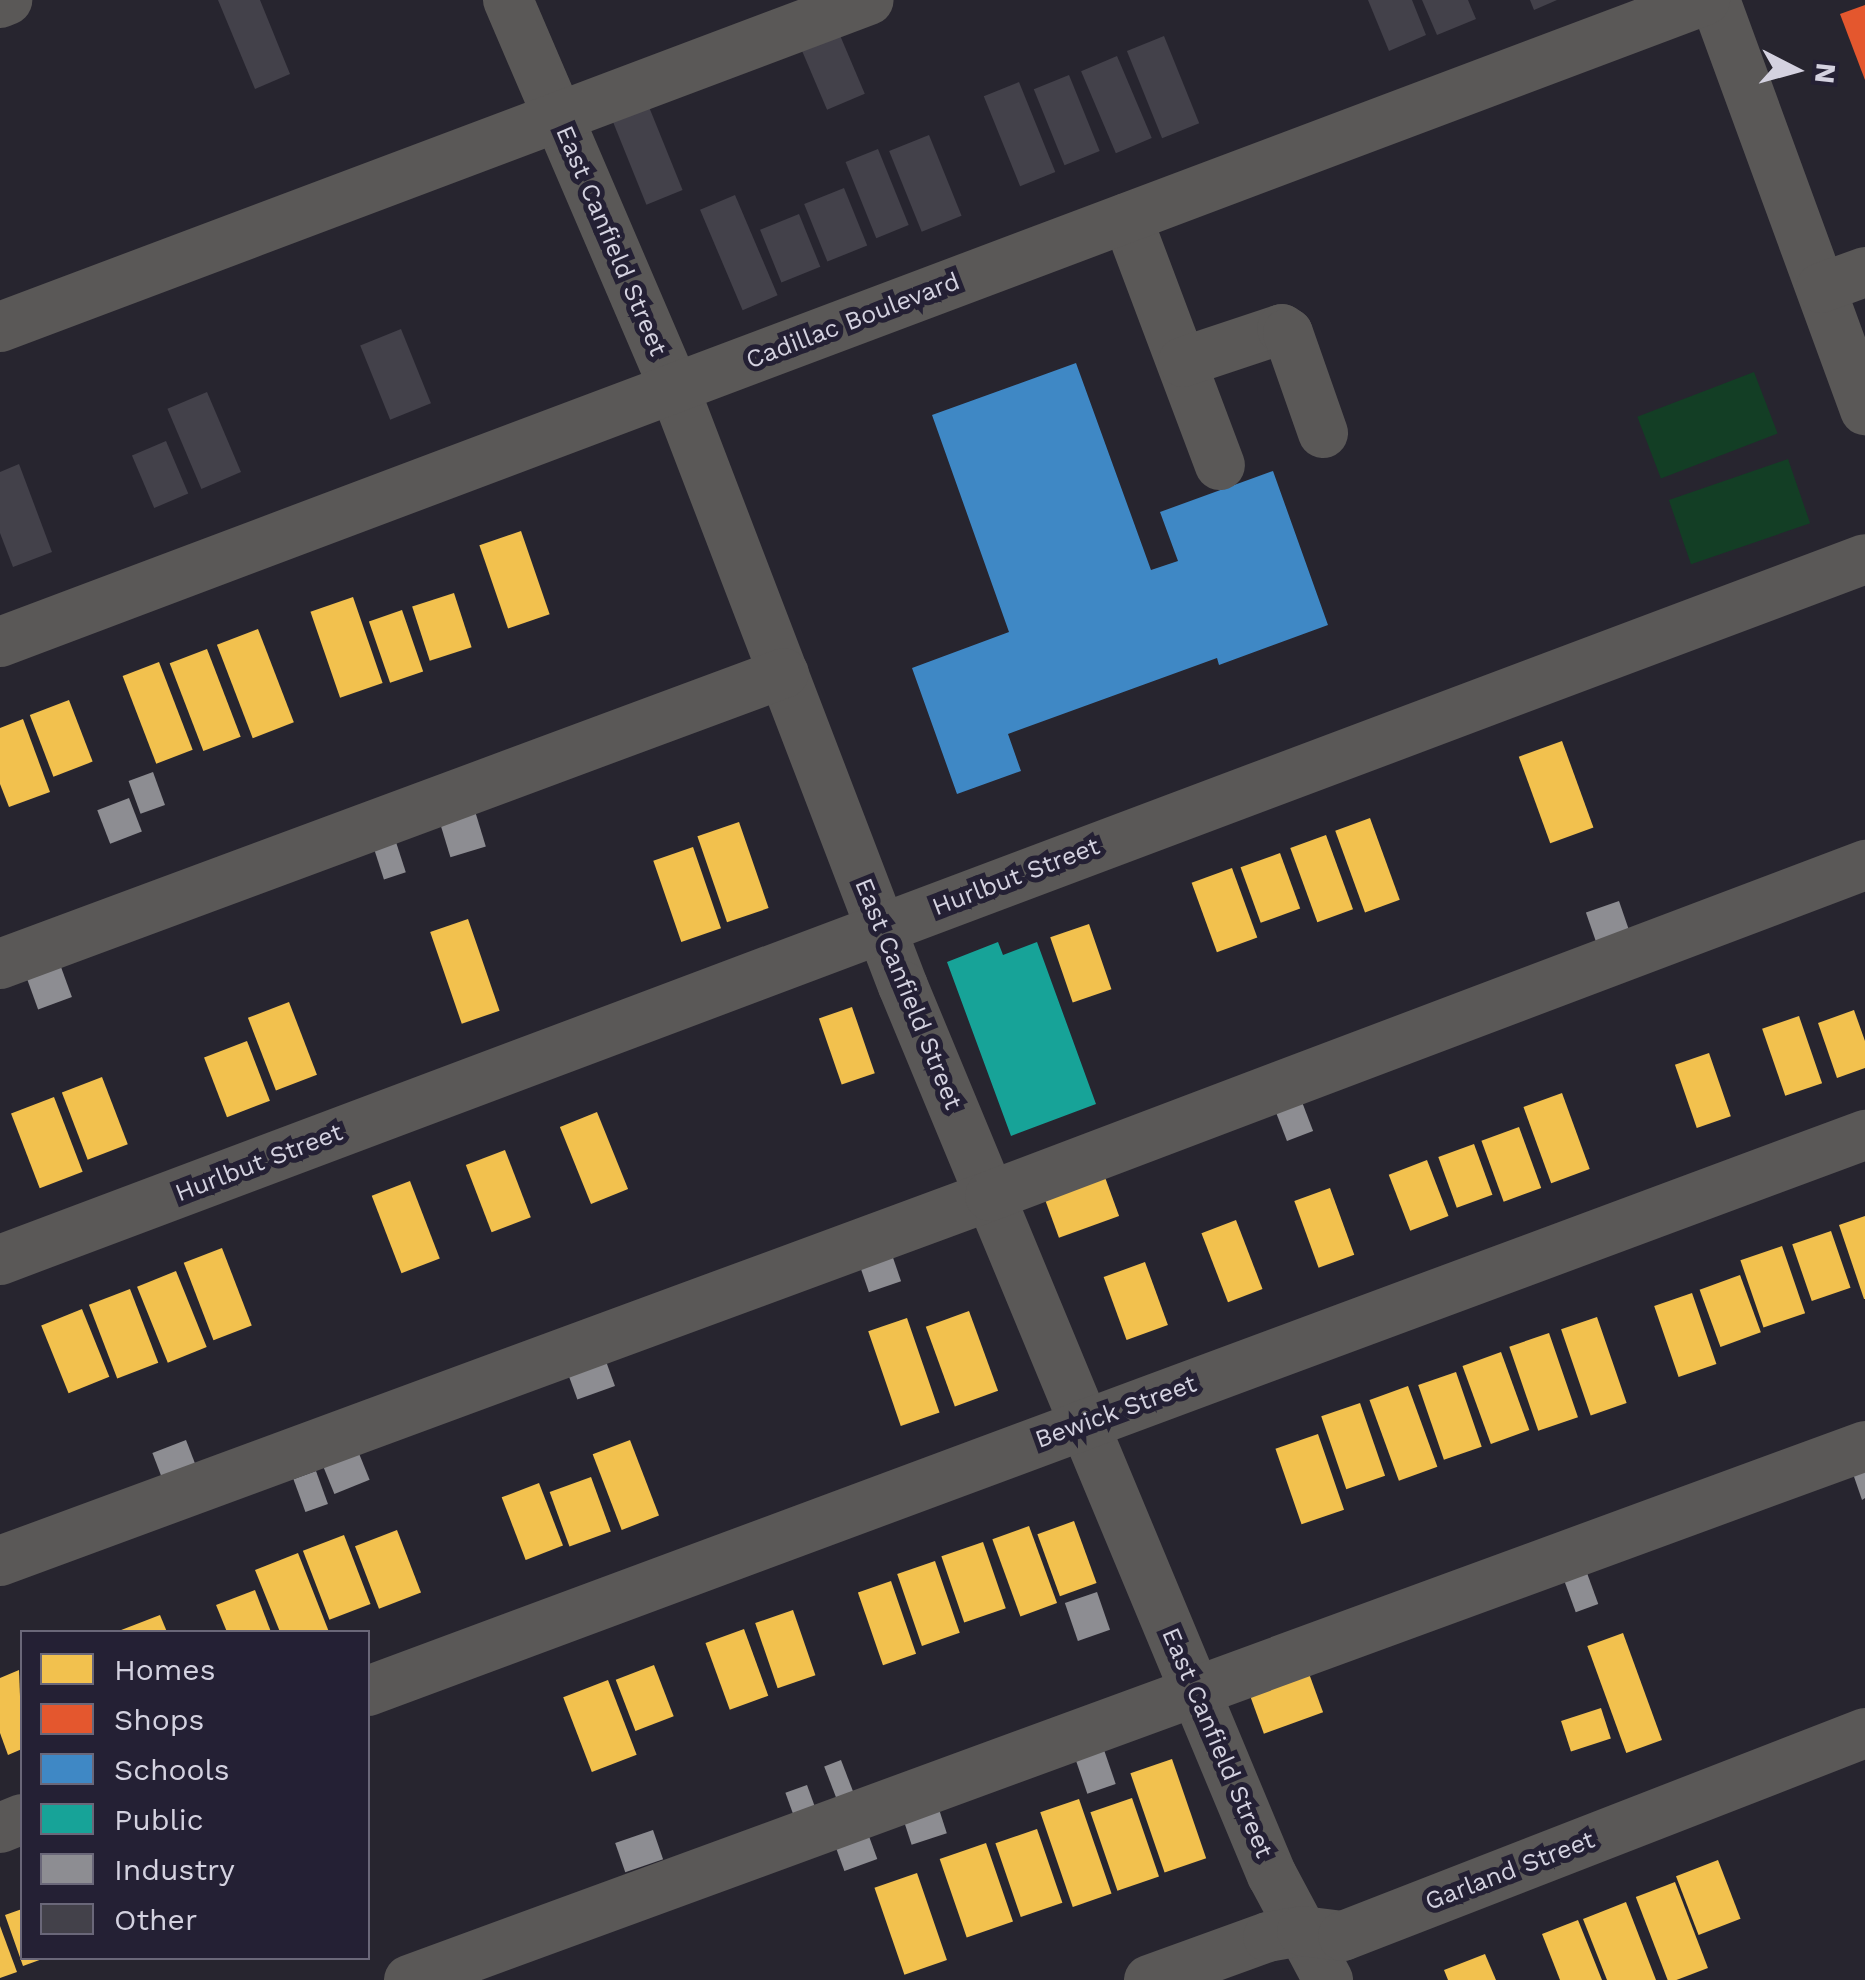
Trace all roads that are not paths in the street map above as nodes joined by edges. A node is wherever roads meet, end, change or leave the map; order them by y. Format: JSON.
{"nodes":[{"id":1,"x":7,"y":0,"type":"edge"},
{"id":2,"x":508,"y":0,"type":"edge"},
{"id":3,"x":869,"y":0,"type":"edge"},
{"id":4,"x":1705,"y":0,"type":"edge"},
{"id":5,"x":1716,"y":0,"type":"edge"},
{"id":6,"x":0,"y":3,"type":"edge"},
{"id":7,"x":558,"y":116,"type":"junction"},
{"id":8,"x":1127,"y":218,"type":"junction"},
{"id":9,"x":1843,"y":280,"type":"edge"},
{"id":10,"x":0,"y":327,"type":"edge"},
{"id":11,"x":1183,"y":362,"type":"junction"},
{"id":12,"x":674,"y":388,"type":"junction"},
{"id":13,"x":1865,"y":410,"type":"edge"},
{"id":14,"x":1323,"y":433,"type":"dead end"},
{"id":15,"x":1220,"y":464,"type":"dead end"},
{"id":16,"x":1865,"y":559,"type":"edge"},
{"id":17,"x":0,"y":642,"type":"edge"},
{"id":18,"x":784,"y":673,"type":"junction"},
{"id":19,"x":1865,"y":865,"type":"edge"},
{"id":20,"x":882,"y":928,"type":"junction"},
{"id":21,"x":0,"y":964,"type":"edge"},
{"id":22,"x":1865,"y":1135,"type":"edge"},
{"id":23,"x":990,"y":1196,"type":"junction"},
{"id":24,"x":0,"y":1260,"type":"edge"},
{"id":25,"x":1084,"y":1424,"type":"junction"},
{"id":26,"x":1865,"y":1446,"type":"edge"},
{"id":27,"x":0,"y":1561,"type":"edge"},
{"id":28,"x":370,"y":1690,"type":"edge"},
{"id":29,"x":1196,"y":1692,"type":"junction"},
{"id":30,"x":1865,"y":1732,"type":"edge"},
{"id":31,"x":1302,"y":1930,"type":"junction"},
{"id":32,"x":409,"y":1980,"type":"edge"},
{"id":33,"x":1149,"y":1980,"type":"edge"},
{"id":34,"x":1328,"y":1980,"type":"edge"}],
"edges":[{"from":1,"to":6,"type":"street"},
{"from":2,"to":7,"type":"street","name":"East Canfield Street"},
{"from":3,"to":7,"type":"street"},
{"from":4,"to":8,"type":"street","name":"Cadillac Boulevard"},
{"from":5,"to":9,"type":"street"},
{"from":7,"to":10,"type":"street"},
{"from":7,"to":12,"type":"street","name":"East Canfield Street"},
{"from":8,"to":11,"type":"street"},
{"from":8,"to":12,"type":"street","name":"Cadillac Boulevard"},
{"from":9,"to":13,"type":"street"},
{"from":11,"to":14,"type":"street"},
{"from":11,"to":15,"type":"street"},
{"from":12,"to":17,"type":"street","name":"Cadillac Boulevard"},
{"from":12,"to":18,"type":"street","name":"East Canfield Street"},
{"from":16,"to":20,"type":"street","name":"Hurlbut Street"},
{"from":18,"to":20,"type":"street","name":"East Canfield Street"},
{"from":18,"to":21,"type":"street"},
{"from":19,"to":23,"type":"street"},
{"from":20,"to":23,"type":"street","name":"East Canfield Street"},
{"from":20,"to":24,"type":"street","name":"Hurlbut Street"},
{"from":22,"to":25,"type":"street","name":"Bewick Street"},
{"from":23,"to":25,"type":"street","name":"East Canfield Street"},
{"from":23,"to":27,"type":"street"},
{"from":25,"to":28,"type":"street","name":"Bewick Street"},
{"from":25,"to":29,"type":"street","name":"East Canfield Street"},
{"from":26,"to":29,"type":"street"},
{"from":29,"to":31,"type":"street","name":"East Canfield Street"},
{"from":29,"to":32,"type":"street"},
{"from":30,"to":31,"type":"street","name":"Garland Street"},
{"from":31,"to":33,"type":"street","name":"Garland Street"},
{"from":31,"to":34,"type":"street","name":"East Canfield Street"}]}
